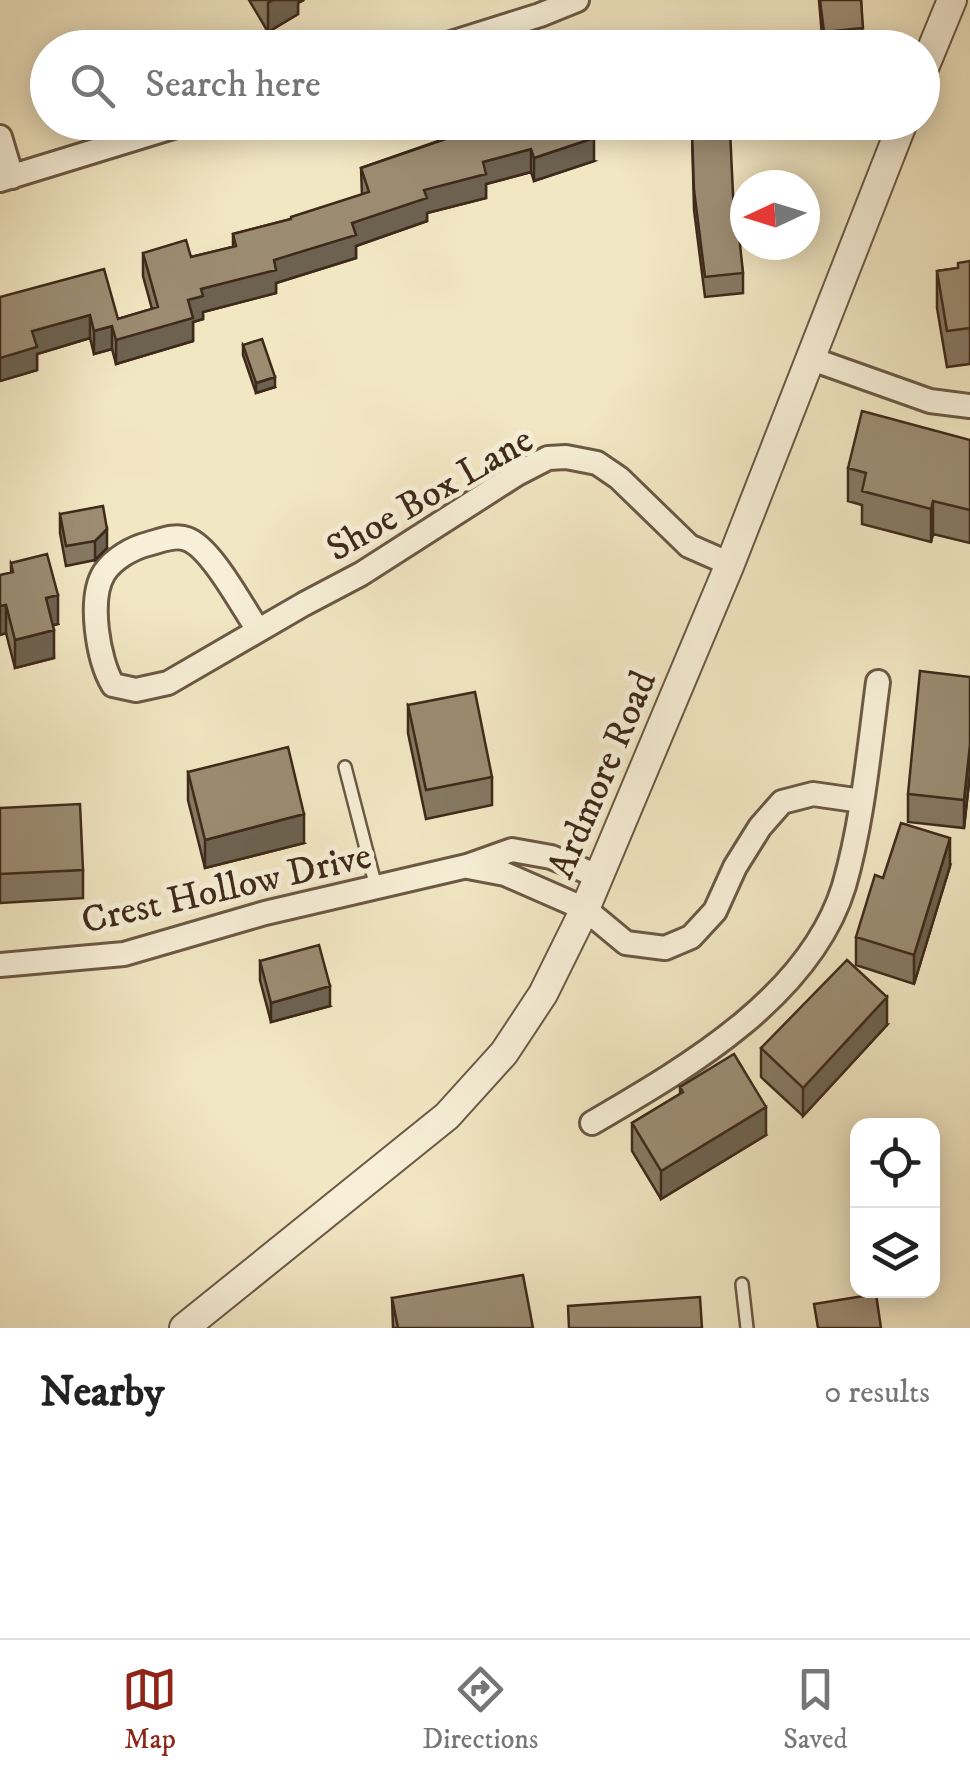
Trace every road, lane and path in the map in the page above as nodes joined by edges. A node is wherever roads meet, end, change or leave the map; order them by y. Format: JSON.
{"nodes":[{"id":1,"x":576,"y":0,"type":"edge"},
{"id":2,"x":952,"y":0,"type":"edge"},
{"id":3,"x":494,"y":30,"type":"edge"},
{"id":4,"x":940,"y":30,"type":"edge"},
{"id":5,"x":0,"y":137,"type":"edge"},
{"id":6,"x":130,"y":140,"type":"edge"},
{"id":7,"x":896,"y":140,"type":"edge"},
{"id":8,"x":6,"y":178,"type":"edge"},
{"id":9,"x":809,"y":358,"type":"junction"},
{"id":10,"x":970,"y":406,"type":"edge"},
{"id":11,"x":730,"y":564,"type":"junction"},
{"id":12,"x":258,"y":630,"type":"junction"},
{"id":13,"x":878,"y":682,"type":"dead end"},
{"id":14,"x":345,"y":767,"type":"dead end"},
{"id":15,"x":862,"y":801,"type":"junction"},
{"id":16,"x":467,"y":866,"type":"junction"},
{"id":17,"x":598,"y":876,"type":"junction"},
{"id":18,"x":376,"y":887,"type":"junction"},
{"id":19,"x":585,"y":909,"type":"junction"},
{"id":20,"x":0,"y":965,"type":"edge"},
{"id":21,"x":592,"y":1123,"type":"dead end"},
{"id":22,"x":742,"y":1284,"type":"dead end"},
{"id":23,"x":184,"y":1328,"type":"edge"},
{"id":24,"x":746,"y":1328,"type":"edge"}],
"edges":[{"from":1,"to":3,"type":"street"},
{"from":2,"to":4,"type":"street"},
{"from":5,"to":8,"type":"street"},
{"from":6,"to":8,"type":"street"},
{"from":7,"to":9,"type":"street","name":"Ardmore Road"},
{"from":9,"to":10,"type":"street"},
{"from":9,"to":11,"type":"street","name":"Ardmore Road"},
{"from":11,"to":12,"type":"street","name":"Shoe Box Lane"},
{"from":11,"to":17,"type":"street","name":"Ardmore Road"},
{"from":12,"to":12,"type":"street","name":"Shoe Box Lane"},
{"from":13,"to":15,"type":"street"},
{"from":14,"to":18,"type":"lane"},
{"from":15,"to":19,"type":"street","name":"Crest Hollow Drive"},
{"from":15,"to":21,"type":"street"},
{"from":16,"to":17,"type":"street","name":"Crest Hollow Drive"},
{"from":16,"to":18,"type":"street","name":"Crest Hollow Drive"},
{"from":16,"to":19,"type":"street","name":"Crest Hollow Drive"},
{"from":17,"to":19,"type":"street","name":"Ardmore Road"},
{"from":18,"to":20,"type":"street","name":"Crest Hollow Drive"},
{"from":19,"to":23,"type":"street","name":"Ardmore Road"},
{"from":22,"to":24,"type":"lane"}]}
